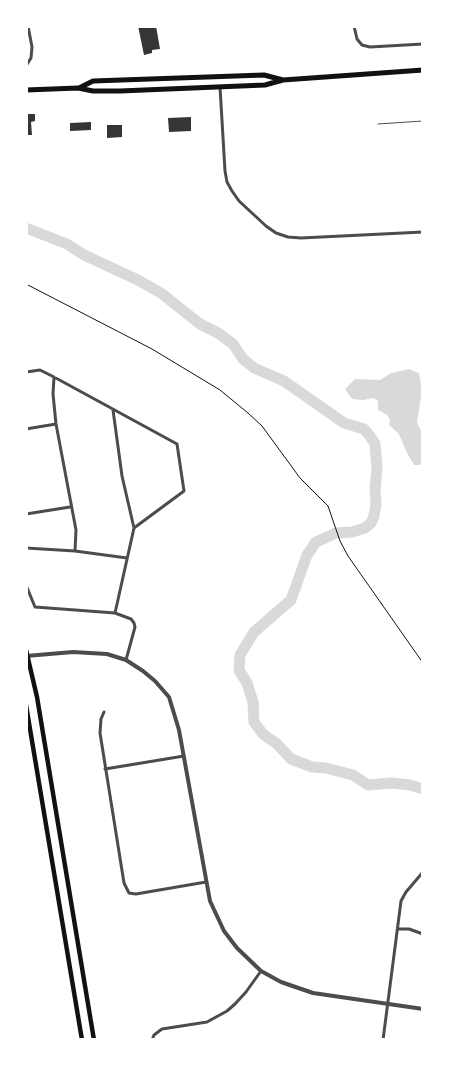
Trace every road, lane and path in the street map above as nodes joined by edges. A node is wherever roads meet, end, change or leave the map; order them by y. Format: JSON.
{"nodes":[{"id":1,"x":28,"y":26,"type":"edge"},
{"id":2,"x":354,"y":26,"type":"edge"},
{"id":3,"x":423,"y":44,"type":"edge"},
{"id":4,"x":26,"y":66,"type":"edge"},
{"id":5,"x":423,"y":70,"type":"edge"},
{"id":6,"x":283,"y":80,"type":"junction"},
{"id":7,"x":220,"y":87,"type":"junction"},
{"id":8,"x":78,"y":88,"type":"junction"},
{"id":9,"x":26,"y":90,"type":"edge"},
{"id":10,"x":423,"y":121,"type":"edge"},
{"id":11,"x":378,"y":124,"type":"dead end"},
{"id":12,"x":423,"y":232,"type":"edge"},
{"id":13,"x":26,"y":284,"type":"edge"},
{"id":14,"x":26,"y":372,"type":"edge"},
{"id":15,"x":54,"y":376,"type":"junction"},
{"id":16,"x":113,"y":410,"type":"junction"},
{"id":17,"x":56,"y":424,"type":"junction"},
{"id":18,"x":26,"y":429,"type":"edge"},
{"id":19,"x":70,"y":506,"type":"junction"},
{"id":20,"x":26,"y":514,"type":"edge"},
{"id":21,"x":134,"y":528,"type":"junction"},
{"id":22,"x":26,"y":548,"type":"edge"},
{"id":23,"x":75,"y":551,"type":"junction"},
{"id":24,"x":127,"y":558,"type":"junction"},
{"id":25,"x":26,"y":585,"type":"edge"},
{"id":26,"x":115,"y":613,"type":"junction"},
{"id":27,"x":26,"y":650,"type":"edge"},
{"id":28,"x":27,"y":656,"type":"edge"},
{"id":29,"x":126,"y":660,"type":"junction"},
{"id":30,"x":423,"y":663,"type":"edge"},
{"id":31,"x":26,"y":705,"type":"edge"},
{"id":32,"x":104,"y":712,"type":"dead end"},
{"id":33,"x":184,"y":756,"type":"junction"},
{"id":34,"x":105,"y":769,"type":"junction"},
{"id":35,"x":423,"y":872,"type":"edge"},
{"id":36,"x":206,"y":882,"type":"junction"},
{"id":37,"x":398,"y":929,"type":"junction"},
{"id":38,"x":423,"y":934,"type":"edge"},
{"id":39,"x":260,"y":971,"type":"junction"},
{"id":40,"x":387,"y":1004,"type":"junction"},
{"id":41,"x":423,"y":1009,"type":"edge"},
{"id":42,"x":82,"y":1040,"type":"edge"},
{"id":43,"x":94,"y":1040,"type":"edge"},
{"id":44,"x":152,"y":1040,"type":"edge"},
{"id":45,"x":383,"y":1040,"type":"edge"}],
"edges":[{"from":1,"to":4,"type":"street"},
{"from":2,"to":3,"type":"street"},
{"from":5,"to":6,"type":"main road"},
{"from":6,"to":7,"type":"main road"},
{"from":6,"to":8,"type":"main road"},
{"from":7,"to":8,"type":"main road"},
{"from":7,"to":12,"type":"street"},
{"from":8,"to":9,"type":"main road"},
{"from":10,"to":11,"type":"lane"},
{"from":13,"to":30,"type":"path"},
{"from":14,"to":15,"type":"street"},
{"from":15,"to":16,"type":"street"},
{"from":15,"to":17,"type":"street"},
{"from":16,"to":21,"type":"street"},
{"from":16,"to":21,"type":"street"},
{"from":17,"to":18,"type":"street"},
{"from":17,"to":19,"type":"street"},
{"from":19,"to":20,"type":"street"},
{"from":19,"to":23,"type":"street"},
{"from":21,"to":24,"type":"street"},
{"from":22,"to":23,"type":"street"},
{"from":23,"to":24,"type":"street"},
{"from":24,"to":26,"type":"street"},
{"from":25,"to":26,"type":"street"},
{"from":26,"to":29,"type":"street"},
{"from":27,"to":28,"type":"main road"},
{"from":28,"to":29,"type":"street"},
{"from":28,"to":43,"type":"main road"},
{"from":29,"to":33,"type":"street"},
{"from":31,"to":42,"type":"main road"},
{"from":32,"to":34,"type":"street"},
{"from":33,"to":34,"type":"street"},
{"from":33,"to":36,"type":"street"},
{"from":34,"to":36,"type":"street"},
{"from":35,"to":37,"type":"street"},
{"from":36,"to":39,"type":"street"},
{"from":37,"to":38,"type":"street"},
{"from":37,"to":40,"type":"street"},
{"from":39,"to":40,"type":"street"},
{"from":39,"to":44,"type":"street"},
{"from":40,"to":41,"type":"street"},
{"from":40,"to":45,"type":"street"}]}
